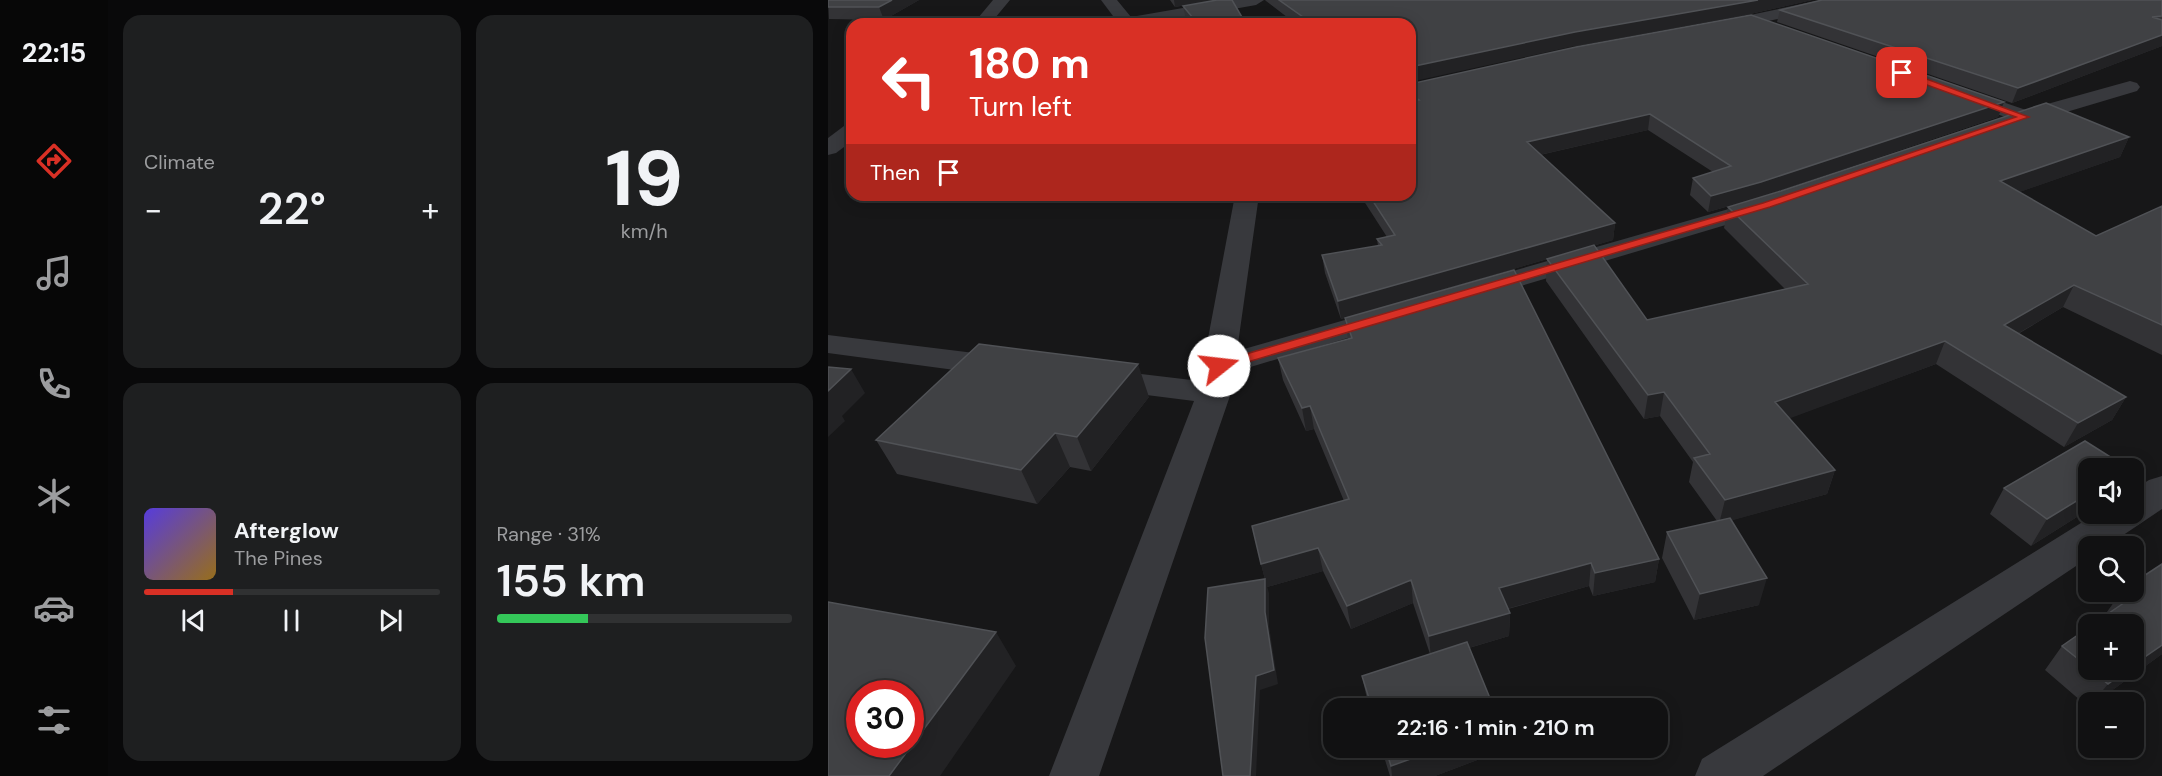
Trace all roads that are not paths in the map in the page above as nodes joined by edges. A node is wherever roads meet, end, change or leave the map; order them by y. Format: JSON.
{"nodes":[{"id":1,"x":1002,"y":0,"type":"edge"},
{"id":2,"x":1109,"y":0,"type":"edge"},
{"id":3,"x":1256,"y":0,"type":"edge"},
{"id":4,"x":1844,"y":0,"type":"edge"},
{"id":5,"x":986,"y":18,"type":"edge"},
{"id":6,"x":1124,"y":18,"type":"edge"},
{"id":7,"x":1156,"y":18,"type":"edge"},
{"id":8,"x":1750,"y":21,"type":"junction"},
{"id":9,"x":1704,"y":29,"type":"edge"},
{"id":10,"x":1790,"y":34,"type":"edge"},
{"id":11,"x":1938,"y":86,"type":"edge"},
{"id":12,"x":2130,"y":87,"type":"dead end"},
{"id":13,"x":2025,"y":117,"type":"junction"},
{"id":14,"x":846,"y":135,"type":"edge"},
{"id":15,"x":1969,"y":136,"type":"edge"},
{"id":16,"x":828,"y":148,"type":"edge"},
{"id":17,"x":1789,"y":197,"type":"edge"},
{"id":18,"x":1246,"y":201,"type":"edge"},
{"id":19,"x":1447,"y":299,"type":"edge"},
{"id":20,"x":1413,"y":309,"type":"edge"},
{"id":21,"x":828,"y":344,"type":"edge"},
{"id":22,"x":1038,"y":371,"type":"edge"},
{"id":23,"x":1073,"y":376,"type":"edge"},
{"id":24,"x":1216,"y":380,"type":"junction"},
{"id":25,"x":2162,"y":490,"type":"edge"},
{"id":26,"x":2144,"y":502,"type":"edge"},
{"id":27,"x":2110,"y":524,"type":"edge"},
{"id":28,"x":1074,"y":776,"type":"edge"},
{"id":29,"x":1720,"y":776,"type":"edge"}],
"edges":[{"from":1,"to":5,"type":"street"},
{"from":2,"to":6,"type":"street"},
{"from":3,"to":7,"type":"street"},
{"from":4,"to":8,"type":"street"},
{"from":8,"to":9,"type":"street"},
{"from":8,"to":10,"type":"street"},
{"from":11,"to":13,"type":"street"},
{"from":12,"to":13,"type":"street"},
{"from":13,"to":15,"type":"street"},
{"from":14,"to":16,"type":"street"},
{"from":17,"to":19,"type":"street"},
{"from":18,"to":24,"type":"street"},
{"from":20,"to":24,"type":"street"},
{"from":21,"to":22,"type":"street"},
{"from":23,"to":24,"type":"street"},
{"from":24,"to":28,"type":"street"},
{"from":25,"to":26,"type":"street"},
{"from":27,"to":29,"type":"street"}]}
